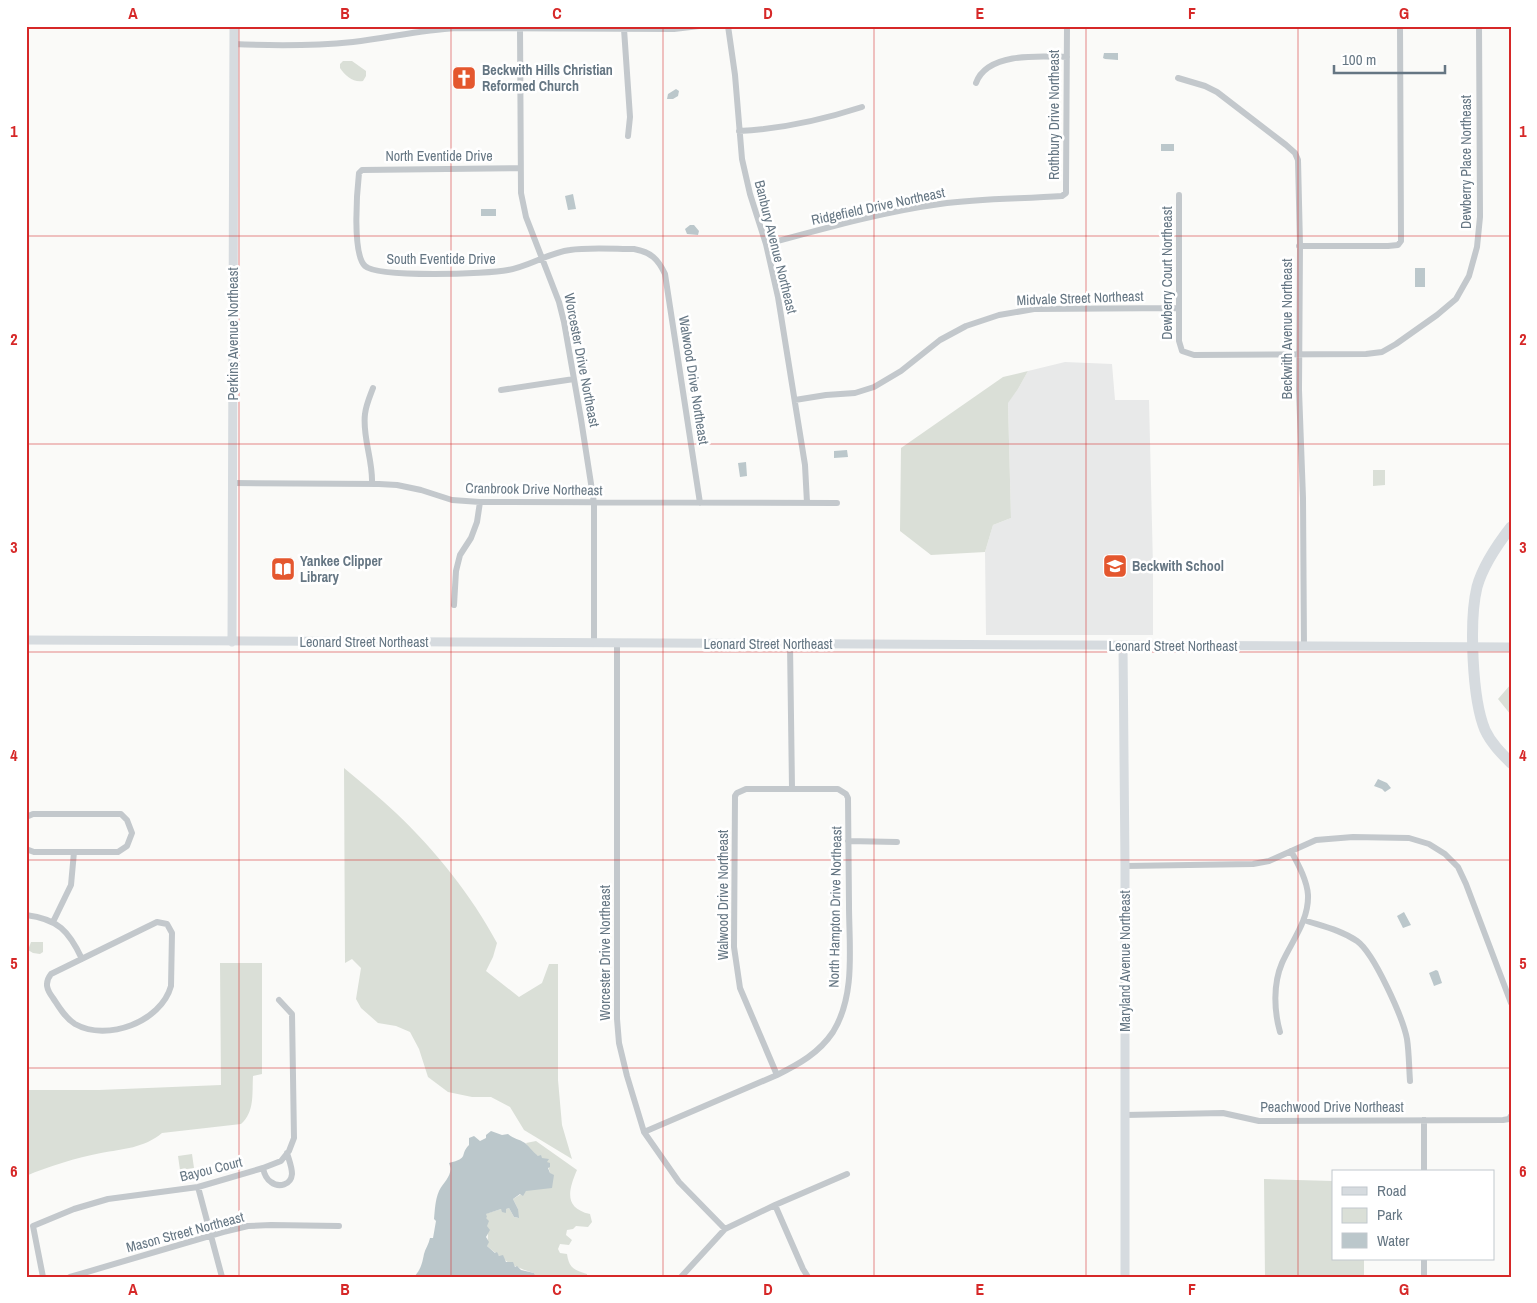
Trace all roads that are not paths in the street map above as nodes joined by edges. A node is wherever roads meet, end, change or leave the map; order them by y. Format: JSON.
{"nodes":[{"id":1,"x":234,"y":26,"type":"edge"},
{"id":2,"x":699,"y":26,"type":"edge"},
{"id":3,"x":728,"y":26,"type":"edge"},
{"id":4,"x":1067,"y":26,"type":"edge"},
{"id":5,"x":1400,"y":26,"type":"edge"},
{"id":6,"x":1478,"y":26,"type":"edge"},
{"id":7,"x":520,"y":28,"type":"junction"},
{"id":8,"x":624,"y":28,"type":"junction"},
{"id":9,"x":234,"y":44,"type":"junction"},
{"id":10,"x":1067,"y":57,"type":"junction"},
{"id":11,"x":1178,"y":78,"type":"dead end"},
{"id":12,"x":976,"y":83,"type":"dead end"},
{"id":13,"x":862,"y":107,"type":"dead end"},
{"id":14,"x":739,"y":131,"type":"junction"},
{"id":15,"x":628,"y":136,"type":"dead end"},
{"id":16,"x":520,"y":168,"type":"junction"},
{"id":17,"x":1179,"y":195,"type":"dead end"},
{"id":18,"x":1057,"y":197,"type":"joint"},
{"id":19,"x":766,"y":244,"type":"junction"},
{"id":20,"x":1299,"y":246,"type":"junction"},
{"id":21,"x":543,"y":259,"type":"junction"},
{"id":22,"x":659,"y":263,"type":"joint"},
{"id":23,"x":365,"y":266,"type":"joint"},
{"id":24,"x":1179,"y":308,"type":"junction"},
{"id":25,"x":1182,"y":351,"type":"joint"},
{"id":26,"x":1299,"y":354,"type":"junction"},
{"id":27,"x":574,"y":379,"type":"junction"},
{"id":28,"x":372,"y":388,"type":"dead end"},
{"id":29,"x":501,"y":390,"type":"dead end"},
{"id":30,"x":795,"y":400,"type":"junction"},
{"id":31,"x":233,"y":483,"type":"junction"},
{"id":32,"x":372,"y":483,"type":"junction"},
{"id":33,"x":480,"y":502,"type":"junction"},
{"id":34,"x":594,"y":503,"type":"junction"},
{"id":35,"x":700,"y":503,"type":"junction"},
{"id":36,"x":807,"y":503,"type":"junction"},
{"id":37,"x":836,"y":503,"type":"dead end"},
{"id":38,"x":1511,"y":527,"type":"edge"},
{"id":39,"x":454,"y":605,"type":"dead end"},
{"id":40,"x":26,"y":640,"type":"edge"},
{"id":41,"x":232,"y":642,"type":"junction"},
{"id":42,"x":594,"y":643,"type":"junction"},
{"id":43,"x":617,"y":643,"type":"junction"},
{"id":44,"x":790,"y":644,"type":"junction"},
{"id":45,"x":1123,"y":646,"type":"junction"},
{"id":46,"x":1304,"y":646,"type":"junction"},
{"id":47,"x":1472,"y":647,"type":"junction"},
{"id":48,"x":1511,"y":647,"type":"edge"},
{"id":49,"x":1511,"y":763,"type":"edge"},
{"id":50,"x":792,"y":788,"type":"junction"},
{"id":51,"x":26,"y":817,"type":"edge"},
{"id":52,"x":848,"y":841,"type":"junction"},
{"id":53,"x":897,"y":842,"type":"dead end"},
{"id":54,"x":26,"y":849,"type":"edge"},
{"id":55,"x":1291,"y":851,"type":"junction"},
{"id":56,"x":74,"y":852,"type":"junction"},
{"id":57,"x":1125,"y":866,"type":"junction"},
{"id":58,"x":26,"y":915,"type":"edge"},
{"id":59,"x":1304,"y":920,"type":"junction"},
{"id":60,"x":53,"y":922,"type":"junction"},
{"id":61,"x":82,"y":959,"type":"junction"},
{"id":62,"x":279,"y":1000,"type":"dead end"},
{"id":63,"x":1511,"y":1003,"type":"edge"},
{"id":64,"x":1280,"y":1032,"type":"dead end"},
{"id":65,"x":777,"y":1075,"type":"junction"},
{"id":66,"x":1410,"y":1081,"type":"dead end"},
{"id":67,"x":1125,"y":1115,"type":"junction"},
{"id":68,"x":1510,"y":1118,"type":"edge"},
{"id":69,"x":1424,"y":1120,"type":"junction"},
{"id":70,"x":644,"y":1132,"type":"junction"},
{"id":71,"x":287,"y":1153,"type":"junction"},
{"id":72,"x":262,"y":1168,"type":"junction"},
{"id":73,"x":1424,"y":1170,"type":"edge"},
{"id":74,"x":847,"y":1174,"type":"dead end"},
{"id":75,"x":198,"y":1187,"type":"junction"},
{"id":76,"x":775,"y":1205,"type":"junction"},
{"id":77,"x":339,"y":1226,"type":"dead end"},
{"id":78,"x":725,"y":1229,"type":"junction"},
{"id":79,"x":210,"y":1236,"type":"junction"},
{"id":80,"x":1424,"y":1260,"type":"edge"},
{"id":81,"x":43,"y":1277,"type":"edge"},
{"id":82,"x":70,"y":1277,"type":"edge"},
{"id":83,"x":222,"y":1277,"type":"edge"},
{"id":84,"x":681,"y":1277,"type":"edge"},
{"id":85,"x":808,"y":1277,"type":"edge"},
{"id":86,"x":1125,"y":1277,"type":"edge"},
{"id":87,"x":1424,"y":1277,"type":"edge"}],
"edges":[{"from":1,"to":9,"type":"main road","name":"Perkins Avenue Northeast"},
{"from":2,"to":8,"type":"street"},
{"from":3,"to":14,"type":"street","name":"Banbury Avenue Northeast"},
{"from":4,"to":10,"type":"street","name":"Rothbury Drive Northeast"},
{"from":5,"to":20,"type":"street"},
{"from":6,"to":26,"type":"street","name":"Dewberry Place Northeast"},
{"from":7,"to":8,"type":"street"},
{"from":7,"to":9,"type":"street"},
{"from":7,"to":16,"type":"street","name":"Worcester Drive Northeast"},
{"from":8,"to":15,"type":"street"},
{"from":9,"to":31,"type":"main road","name":"Perkins Avenue Northeast"},
{"from":10,"to":12,"type":"street"},
{"from":10,"to":18,"type":"street","name":"Rothbury Drive Northeast"},
{"from":11,"to":20,"type":"street","name":"Beckwith Avenue Northeast"},
{"from":13,"to":14,"type":"street"},
{"from":14,"to":19,"type":"street","name":"Banbury Avenue Northeast"},
{"from":16,"to":21,"type":"street","name":"Worcester Drive Northeast"},
{"from":16,"to":23,"type":"street","name":"North Eventide Drive"},
{"from":17,"to":24,"type":"street","name":"Dewberry Court Northeast"},
{"from":18,"to":19,"type":"street","name":"Ridgefield Drive Northeast"},
{"from":19,"to":30,"type":"street","name":"Banbury Avenue Northeast"},
{"from":20,"to":26,"type":"street","name":"Beckwith Avenue Northeast"},
{"from":21,"to":22,"type":"street","name":"South Eventide Drive"},
{"from":21,"to":23,"type":"street","name":"South Eventide Drive"},
{"from":21,"to":27,"type":"street","name":"Worcester Drive Northeast"},
{"from":22,"to":35,"type":"street","name":"Walwood Drive Northeast"},
{"from":24,"to":25,"type":"street","name":"Dewberry Court Northeast"},
{"from":24,"to":30,"type":"street","name":"Midvale Street Northeast"},
{"from":25,"to":26,"type":"street","name":"Dewberry Place Northeast"},
{"from":26,"to":46,"type":"street","name":"Beckwith Avenue Northeast"},
{"from":27,"to":29,"type":"street"},
{"from":27,"to":34,"type":"street","name":"Worcester Drive Northeast"},
{"from":28,"to":32,"type":"street"},
{"from":30,"to":36,"type":"street","name":"Banbury Avenue Northeast"},
{"from":31,"to":32,"type":"street","name":"Cranbrook Drive Northeast"},
{"from":31,"to":41,"type":"main road","name":"Perkins Avenue Northeast"},
{"from":32,"to":33,"type":"street","name":"Cranbrook Drive Northeast"},
{"from":33,"to":34,"type":"street","name":"Cranbrook Drive Northeast"},
{"from":33,"to":39,"type":"street"},
{"from":34,"to":35,"type":"street","name":"Cranbrook Drive Northeast"},
{"from":34,"to":42,"type":"street","name":"Worcester Drive Northeast"},
{"from":35,"to":36,"type":"street","name":"Cranbrook Drive Northeast"},
{"from":36,"to":37,"type":"street","name":"Cranbrook Drive Northeast"},
{"from":38,"to":47,"type":"highway"},
{"from":40,"to":41,"type":"main road","name":"Leonard Street Northeast"},
{"from":41,"to":42,"type":"main road","name":"Leonard Street Northeast"},
{"from":42,"to":43,"type":"main road","name":"Leonard Street Northeast"},
{"from":43,"to":44,"type":"main road","name":"Leonard Street Northeast"},
{"from":43,"to":70,"type":"street","name":"Worcester Drive Northeast"},
{"from":44,"to":45,"type":"main road","name":"Leonard Street Northeast"},
{"from":44,"to":50,"type":"street"},
{"from":45,"to":46,"type":"main road","name":"Leonard Street Northeast"},
{"from":45,"to":57,"type":"main road","name":"Maryland Avenue Northeast"},
{"from":46,"to":47,"type":"main road","name":"Leonard Street Northeast"},
{"from":47,"to":48,"type":"main road","name":"Leonard Street Northeast"},
{"from":47,"to":49,"type":"highway"},
{"from":50,"to":52,"type":"street","name":"North Hampton Drive Northeast"},
{"from":50,"to":65,"type":"street","name":"Walwood Drive Northeast"},
{"from":51,"to":56,"type":"street"},
{"from":52,"to":53,"type":"street"},
{"from":52,"to":65,"type":"street","name":"North Hampton Drive Northeast"},
{"from":54,"to":56,"type":"street"},
{"from":55,"to":57,"type":"street"},
{"from":55,"to":59,"type":"street"},
{"from":55,"to":63,"type":"street"},
{"from":56,"to":60,"type":"street"},
{"from":57,"to":67,"type":"main road","name":"Maryland Avenue Northeast"},
{"from":58,"to":60,"type":"street"},
{"from":59,"to":64,"type":"street"},
{"from":59,"to":66,"type":"street"},
{"from":60,"to":61,"type":"street"},
{"from":61,"to":61,"type":"street"},
{"from":62,"to":71,"type":"street"},
{"from":65,"to":70,"type":"street","name":"North Hampton Drive Northeast"},
{"from":67,"to":69,"type":"street","name":"Peachwood Drive Northeast"},
{"from":67,"to":86,"type":"main road","name":"Maryland Avenue Northeast"},
{"from":68,"to":69,"type":"street","name":"Peachwood Drive Northeast"},
{"from":69,"to":73,"type":"street"},
{"from":70,"to":78,"type":"street","name":"Worcester Drive Northeast"},
{"from":71,"to":72,"type":"street","name":"Bayou Court"},
{"from":71,"to":72,"type":"street"},
{"from":72,"to":75,"type":"street","name":"Bayou Court"},
{"from":74,"to":76,"type":"street"},
{"from":75,"to":79,"type":"street"},
{"from":75,"to":81,"type":"street","name":"Bayou Court"},
{"from":76,"to":78,"type":"street"},
{"from":76,"to":85,"type":"street"},
{"from":77,"to":79,"type":"street","name":"Mason Street Northeast"},
{"from":78,"to":84,"type":"street"},
{"from":79,"to":82,"type":"street","name":"Mason Street Northeast"},
{"from":79,"to":83,"type":"street"},
{"from":80,"to":87,"type":"street"}]}
